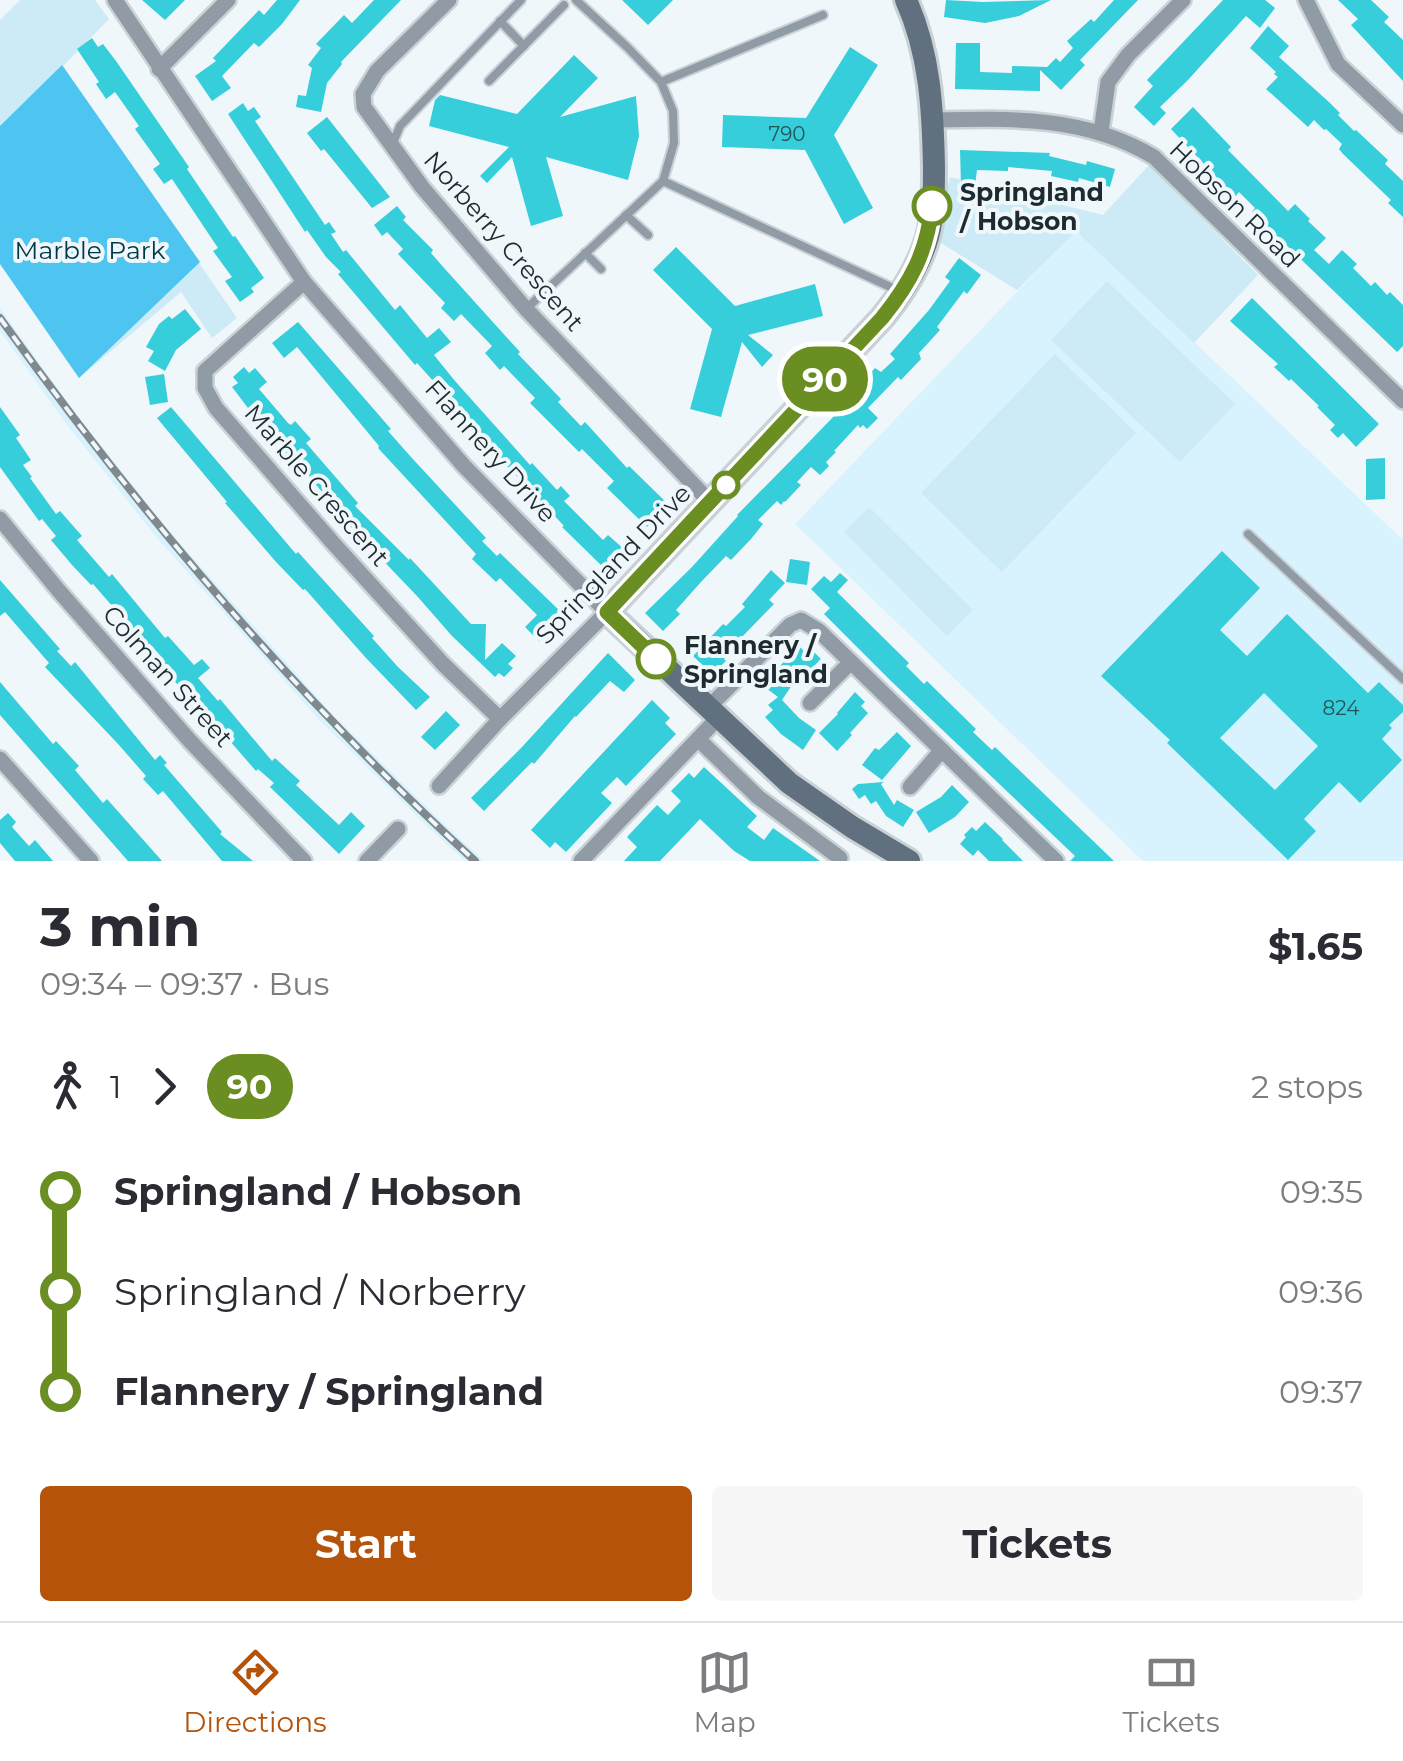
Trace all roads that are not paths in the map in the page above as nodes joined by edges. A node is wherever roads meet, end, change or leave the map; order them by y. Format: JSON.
{"nodes":[{"id":1,"x":114,"y":0,"type":"edge"},
{"id":2,"x":228,"y":0,"type":"edge"},
{"id":3,"x":448,"y":0,"type":"edge"},
{"id":4,"x":521,"y":0,"type":"edge"},
{"id":5,"x":576,"y":0,"type":"edge"},
{"id":6,"x":906,"y":0,"type":"edge"},
{"id":7,"x":1183,"y":0,"type":"edge"},
{"id":8,"x":1306,"y":0,"type":"edge"},
{"id":9,"x":564,"y":6,"type":"dead end"},
{"id":10,"x":824,"y":15,"type":"dead end"},
{"id":11,"x":500,"y":21,"type":"junction"},
{"id":12,"x":524,"y":46,"type":"junction"},
{"id":13,"x":159,"y":69,"type":"junction"},
{"id":14,"x":489,"y":81,"type":"dead end"},
{"id":15,"x":661,"y":82,"type":"junction"},
{"id":16,"x":934,"y":120,"type":"junction"},
{"id":17,"x":1403,"y":125,"type":"edge"},
{"id":18,"x":400,"y":126,"type":"junction"},
{"id":19,"x":377,"y":127,"type":"junction"},
{"id":20,"x":1101,"y":132,"type":"junction"},
{"id":21,"x":392,"y":147,"type":"junction"},
{"id":22,"x":663,"y":181,"type":"junction"},
{"id":23,"x":626,"y":215,"type":"junction"},
{"id":24,"x":648,"y":236,"type":"dead end"},
{"id":25,"x":585,"y":253,"type":"junction"},
{"id":26,"x":601,"y":269,"type":"dead end"},
{"id":27,"x":304,"y":282,"type":"junction"},
{"id":28,"x":903,"y":293,"type":"junction"},
{"id":29,"x":526,"y":309,"type":"junction"},
{"id":30,"x":1403,"y":402,"type":"edge"},
{"id":31,"x":710,"y":502,"type":"junction"},
{"id":32,"x":0,"y":519,"type":"edge"},
{"id":33,"x":1248,"y":534,"type":"dead end"},
{"id":34,"x":607,"y":612,"type":"junction"},
{"id":35,"x":851,"y":662,"type":"junction"},
{"id":36,"x":1403,"y":679,"type":"edge"},
{"id":37,"x":810,"y":703,"type":"dead end"},
{"id":38,"x":713,"y":713,"type":"junction"},
{"id":39,"x":500,"y":719,"type":"junction"},
{"id":40,"x":698,"y":739,"type":"junction"},
{"id":41,"x":942,"y":750,"type":"junction"},
{"id":42,"x":0,"y":759,"type":"edge"},
{"id":43,"x":439,"y":786,"type":"dead end"},
{"id":44,"x":910,"y":787,"type":"dead end"},
{"id":45,"x":398,"y":829,"type":"dead end"},
{"id":46,"x":840,"y":858,"type":"dead end"},
{"id":47,"x":90,"y":861,"type":"edge"},
{"id":48,"x":304,"y":861,"type":"edge"},
{"id":49,"x":367,"y":861,"type":"edge"},
{"id":50,"x":581,"y":861,"type":"edge"},
{"id":51,"x":909,"y":861,"type":"edge"},
{"id":52,"x":1056,"y":861,"type":"edge"}],
"edges":[{"from":1,"to":13,"type":"street","name":"Flannery Drive"},
{"from":2,"to":13,"type":"street"},
{"from":3,"to":19,"type":"street","name":"Norberry Crescent"},
{"from":4,"to":11,"type":"lane"},
{"from":5,"to":15,"type":"lane"},
{"from":6,"to":16,"type":"street","name":"Springland Drive"},
{"from":7,"to":20,"type":"street"},
{"from":8,"to":17,"type":"street"},
{"from":9,"to":12,"type":"lane"},
{"from":10,"to":15,"type":"lane"},
{"from":11,"to":12,"type":"lane"},
{"from":11,"to":18,"type":"lane"},
{"from":12,"to":14,"type":"lane"},
{"from":13,"to":27,"type":"street","name":"Flannery Drive"},
{"from":15,"to":22,"type":"lane"},
{"from":16,"to":20,"type":"street","name":"Hobson Road"},
{"from":16,"to":28,"type":"street","name":"Springland Drive"},
{"from":18,"to":19,"type":"lane"},
{"from":18,"to":21,"type":"lane"},
{"from":19,"to":21,"type":"street","name":"Norberry Crescent"},
{"from":20,"to":30,"type":"street","name":"Hobson Road"},
{"from":21,"to":29,"type":"street","name":"Norberry Crescent"},
{"from":22,"to":23,"type":"lane"},
{"from":22,"to":28,"type":"lane"},
{"from":23,"to":24,"type":"lane"},
{"from":23,"to":25,"type":"lane"},
{"from":25,"to":26,"type":"lane"},
{"from":25,"to":29,"type":"lane"},
{"from":27,"to":34,"type":"street","name":"Flannery Drive"},
{"from":27,"to":39,"type":"street","name":"Marble Crescent"},
{"from":28,"to":31,"type":"street","name":"Springland Drive"},
{"from":29,"to":31,"type":"street","name":"Norberry Crescent"},
{"from":31,"to":34,"type":"street","name":"Springland Drive"},
{"from":32,"to":48,"type":"street","name":"Colman Street"},
{"from":33,"to":36,"type":"lane"},
{"from":34,"to":38,"type":"street","name":"Flannery Drive"},
{"from":34,"to":39,"type":"street","name":"Springland Drive"},
{"from":35,"to":37,"type":"street"},
{"from":35,"to":38,"type":"street"},
{"from":35,"to":41,"type":"street"},
{"from":38,"to":40,"type":"street"},
{"from":38,"to":51,"type":"street","name":"Flannery Drive"},
{"from":39,"to":43,"type":"street","name":"Springland Drive"},
{"from":40,"to":46,"type":"street"},
{"from":40,"to":50,"type":"street"},
{"from":41,"to":44,"type":"street"},
{"from":41,"to":52,"type":"street"},
{"from":42,"to":47,"type":"street"},
{"from":45,"to":49,"type":"street"}]}
